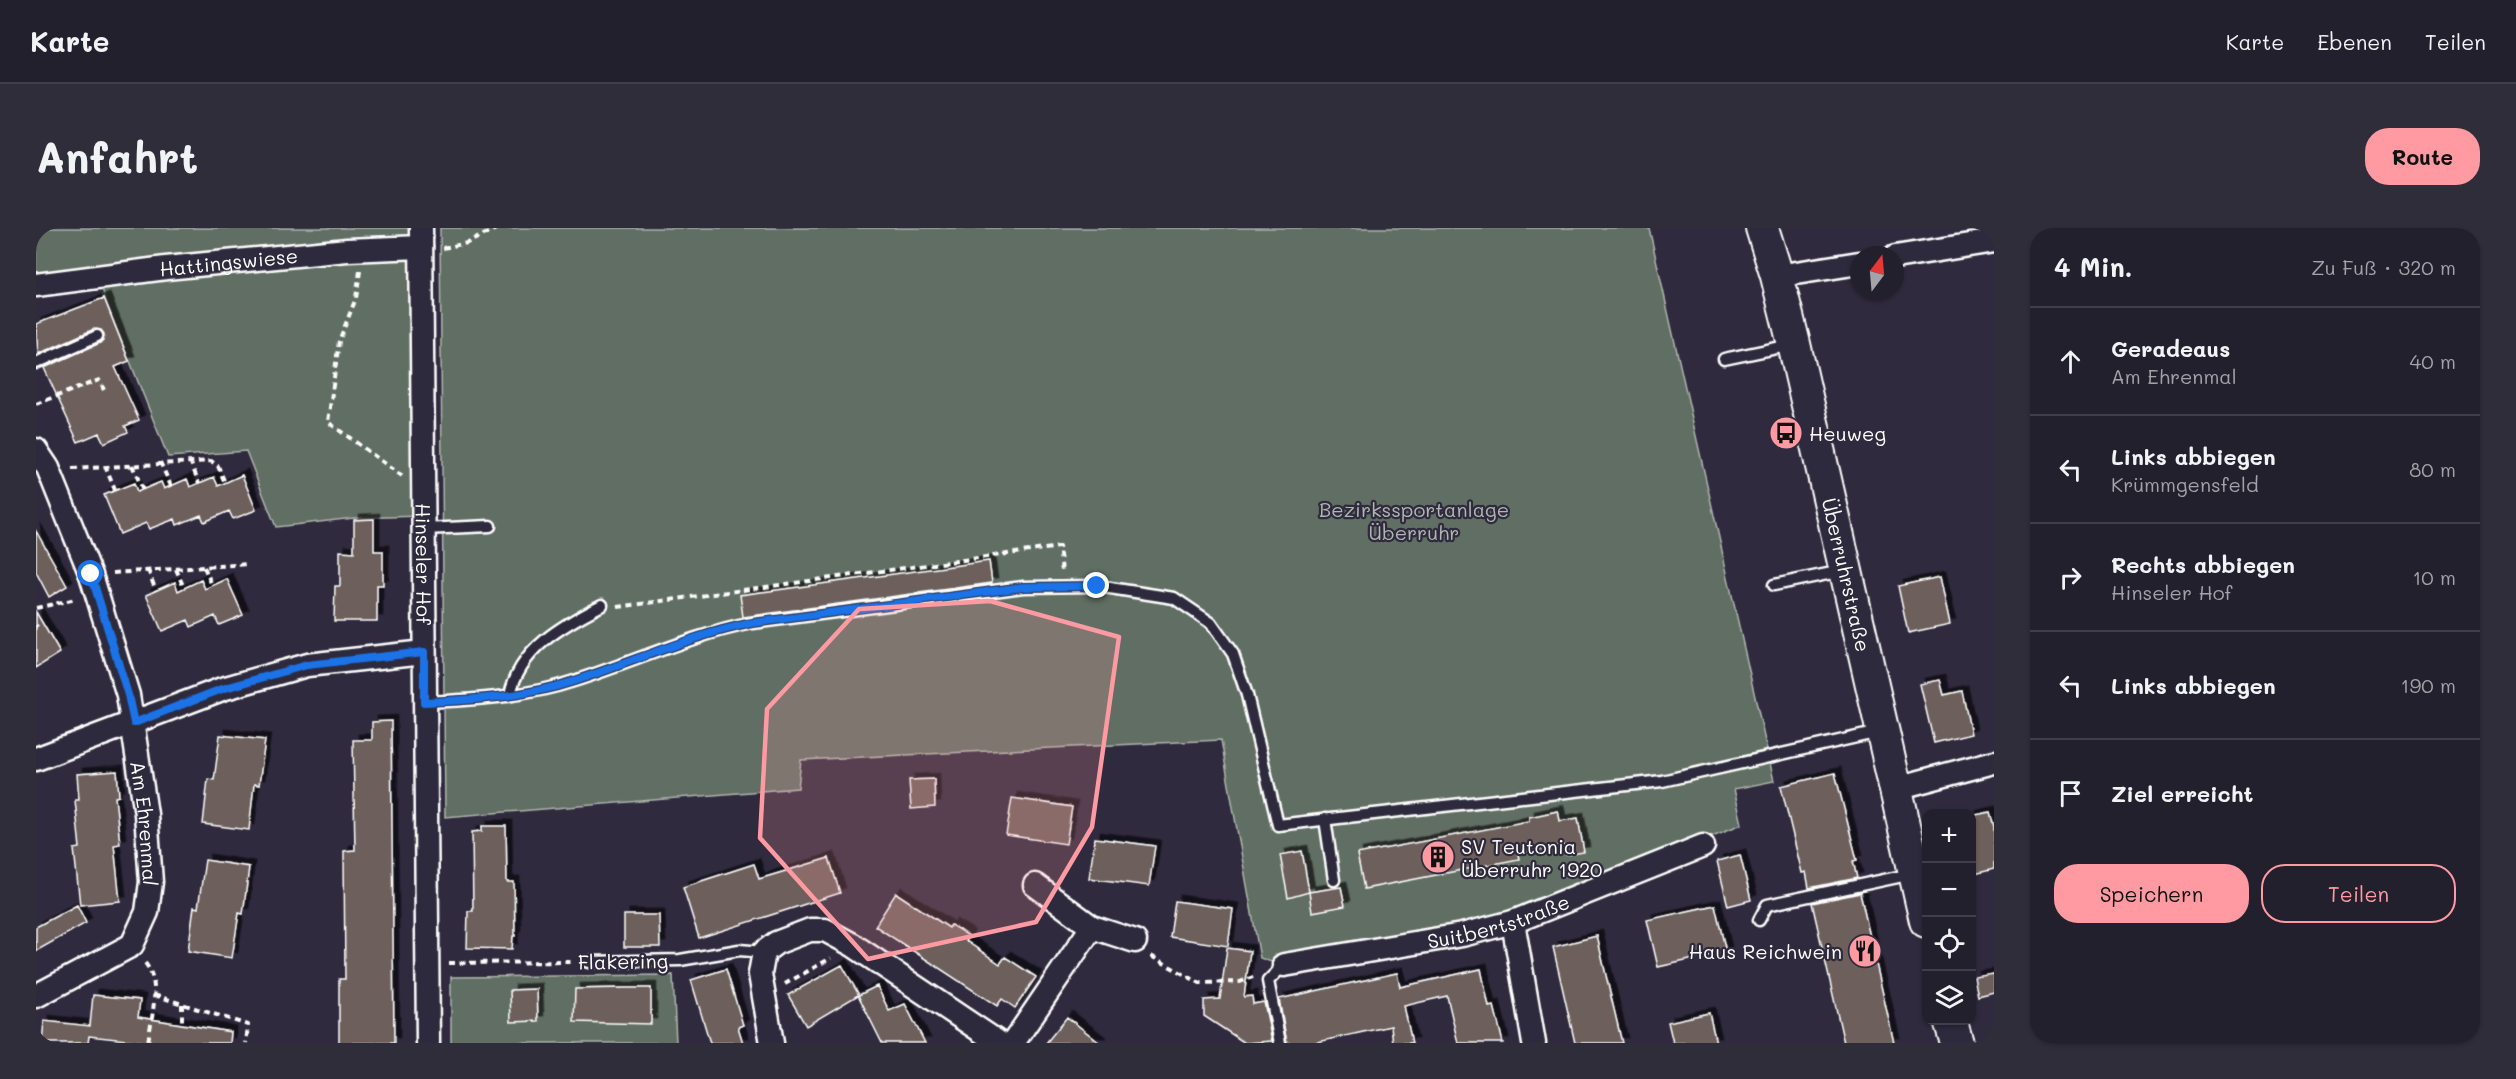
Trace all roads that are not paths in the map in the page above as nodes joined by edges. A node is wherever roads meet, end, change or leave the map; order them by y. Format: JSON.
{"nodes":[{"id":1,"x":1762,"y":228,"type":"edge"},
{"id":2,"x":421,"y":238,"type":"edge"},
{"id":3,"x":1994,"y":241,"type":"edge"},
{"id":4,"x":1904,"y":256,"type":"edge"},
{"id":5,"x":1850,"y":264,"type":"edge"},
{"id":6,"x":1777,"y":276,"type":"junction"},
{"id":7,"x":36,"y":285,"type":"edge"},
{"id":8,"x":97,"y":336,"type":"dead end"},
{"id":9,"x":1794,"y":344,"type":"junction"},
{"id":10,"x":1724,"y":359,"type":"dead end"},
{"id":11,"x":36,"y":363,"type":"edge"},
{"id":12,"x":42,"y":459,"type":"edge"},
{"id":13,"x":490,"y":526,"type":"dead end"},
{"id":14,"x":424,"y":529,"type":"junction"},
{"id":15,"x":1845,"y":571,"type":"junction"},
{"id":16,"x":1774,"y":585,"type":"dead end"},
{"id":17,"x":602,"y":605,"type":"road end"},
{"id":18,"x":424,"y":652,"type":"junction"},
{"id":19,"x":510,"y":695,"type":"junction"},
{"id":20,"x":424,"y":702,"type":"junction"},
{"id":21,"x":134,"y":723,"type":"junction"},
{"id":22,"x":1882,"y":731,"type":"junction"},
{"id":23,"x":36,"y":759,"type":"edge"},
{"id":24,"x":1994,"y":762,"type":"edge"},
{"id":25,"x":1897,"y":788,"type":"junction"},
{"id":26,"x":1325,"y":819,"type":"junction"},
{"id":27,"x":1703,"y":846,"type":"dead end"},
{"id":28,"x":1916,"y":873,"type":"junction"},
{"id":29,"x":1334,"y":880,"type":"dead end"},
{"id":30,"x":1035,"y":885,"type":"dead end"},
{"id":31,"x":1925,"y":917,"type":"edge"},
{"id":32,"x":1759,"y":920,"type":"dead end"},
{"id":33,"x":1513,"y":922,"type":"junction"},
{"id":34,"x":1092,"y":927,"type":"junction"},
{"id":35,"x":1135,"y":941,"type":"road end"},
{"id":36,"x":764,"y":952,"type":"junction"},
{"id":37,"x":589,"y":962,"type":"road end"},
{"id":38,"x":1284,"y":965,"type":"joint"},
{"id":39,"x":36,"y":996,"type":"edge"},
{"id":40,"x":1952,"y":1025,"type":"edge"},
{"id":41,"x":428,"y":1043,"type":"edge"},
{"id":42,"x":772,"y":1043,"type":"edge"},
{"id":43,"x":999,"y":1043,"type":"edge"},
{"id":44,"x":1013,"y":1043,"type":"edge"},
{"id":45,"x":1280,"y":1043,"type":"edge"},
{"id":46,"x":1534,"y":1043,"type":"edge"},
{"id":47,"x":1957,"y":1043,"type":"edge"}],
"edges":[{"from":1,"to":6,"type":"main road","name":"Überruhrstraße"},
{"from":2,"to":7,"type":"street","name":"Hattingswiese"},
{"from":2,"to":14,"type":"street","name":"Hinseler Hof"},
{"from":3,"to":4,"type":"street"},
{"from":5,"to":6,"type":"street"},
{"from":6,"to":9,"type":"main road","name":"Überruhrstraße"},
{"from":8,"to":11,"type":"lane"},
{"from":9,"to":10,"type":"lane"},
{"from":9,"to":15,"type":"main road","name":"Überruhrstraße"},
{"from":12,"to":21,"type":"street","name":"Am Ehrenmal"},
{"from":13,"to":14,"type":"lane"},
{"from":14,"to":18,"type":"street","name":"Hinseler Hof"},
{"from":15,"to":16,"type":"lane"},
{"from":15,"to":22,"type":"main road","name":"Überruhrstraße"},
{"from":17,"to":19,"type":"lane"},
{"from":18,"to":20,"type":"street","name":"Hinseler Hof"},
{"from":18,"to":21,"type":"street"},
{"from":19,"to":20,"type":"lane"},
{"from":19,"to":26,"type":"lane"},
{"from":20,"to":41,"type":"street","name":"Hinseler Hof"},
{"from":21,"to":23,"type":"street"},
{"from":21,"to":39,"type":"street","name":"Am Ehrenmal"},
{"from":22,"to":25,"type":"main road","name":"Überruhrstraße"},
{"from":22,"to":26,"type":"lane"},
{"from":24,"to":25,"type":"street"},
{"from":25,"to":28,"type":"main road","name":"Überruhrstraße"},
{"from":26,"to":29,"type":"lane"},
{"from":27,"to":33,"type":"street","name":"Suitbertstraße"},
{"from":28,"to":31,"type":"main road","name":"Überruhrstraße"},
{"from":28,"to":32,"type":"lane"},
{"from":30,"to":34,"type":"street"},
{"from":33,"to":38,"type":"street","name":"Suitbertstraße"},
{"from":33,"to":46,"type":"street"},
{"from":34,"to":35,"type":"street"},
{"from":34,"to":44,"type":"street"},
{"from":36,"to":37,"type":"lane","name":"Flakering"},
{"from":36,"to":42,"type":"street"},
{"from":36,"to":43,"type":"street"},
{"from":38,"to":45,"type":"lane"},
{"from":40,"to":47,"type":"main road"}]}
